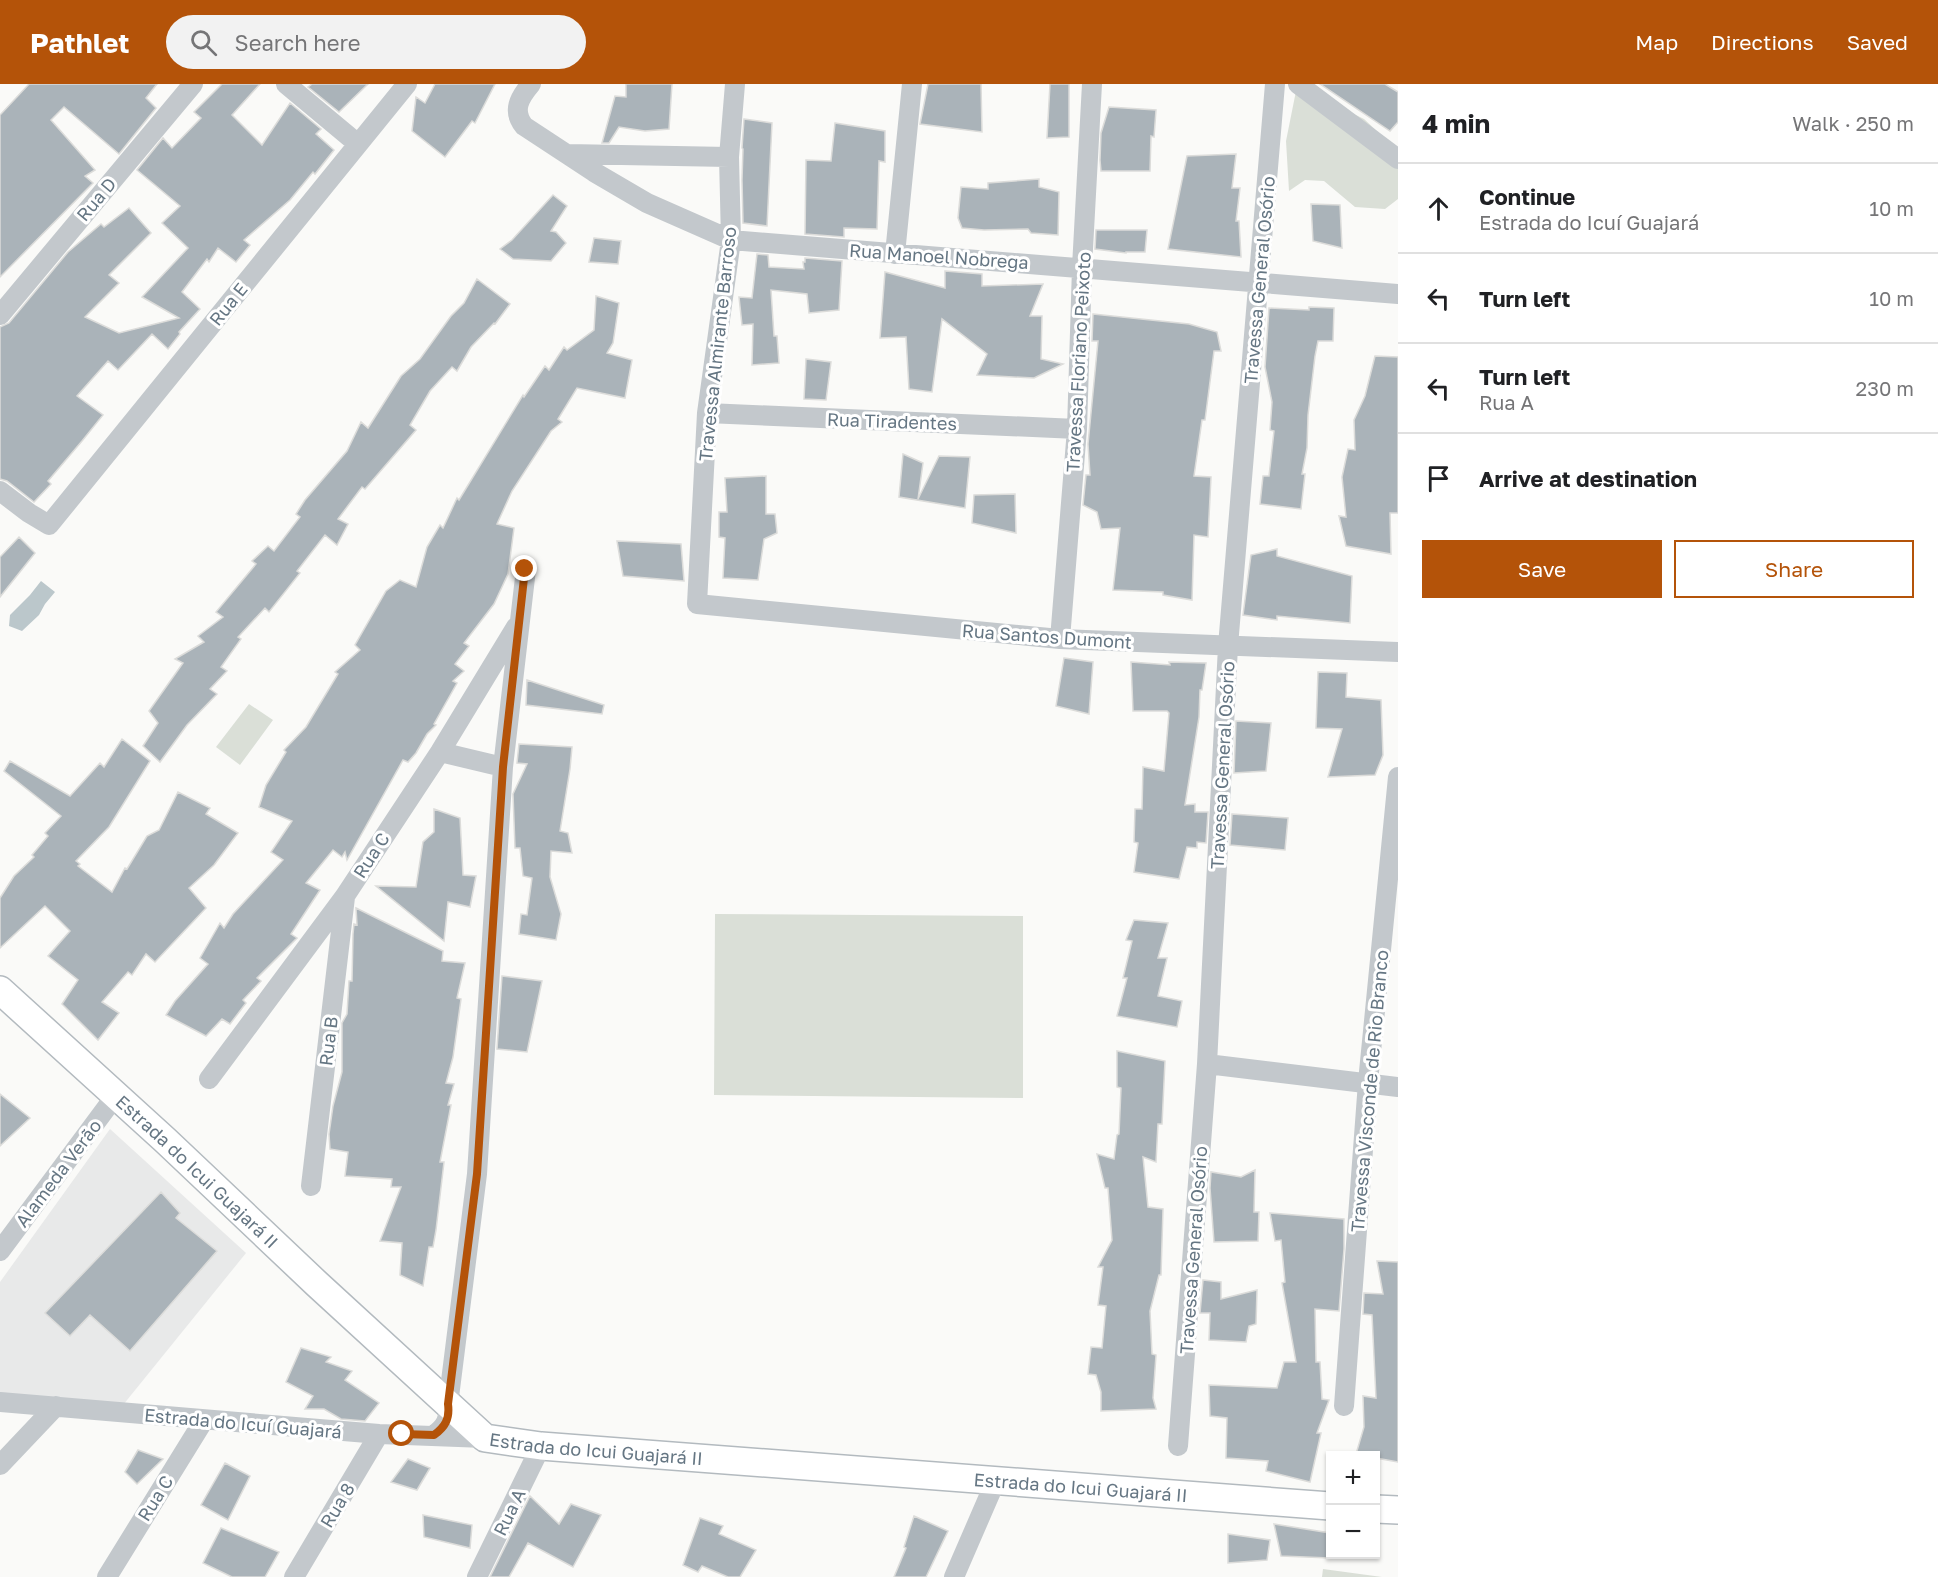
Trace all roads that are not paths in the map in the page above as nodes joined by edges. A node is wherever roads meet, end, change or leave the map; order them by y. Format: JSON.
{"nodes":[{"id":1,"x":192,"y":84,"type":"edge"},
{"id":2,"x":286,"y":84,"type":"edge"},
{"id":3,"x":407,"y":84,"type":"edge"},
{"id":4,"x":531,"y":84,"type":"edge"},
{"id":5,"x":735,"y":84,"type":"edge"},
{"id":6,"x":912,"y":84,"type":"edge"},
{"id":7,"x":1092,"y":84,"type":"edge"},
{"id":8,"x":1275,"y":84,"type":"edge"},
{"id":9,"x":1298,"y":84,"type":"edge"},
{"id":10,"x":358,"y":144,"type":"junction"},
{"id":11,"x":567,"y":154,"type":"junction"},
{"id":12,"x":729,"y":157,"type":"junction"},
{"id":13,"x":1398,"y":159,"type":"edge"},
{"id":14,"x":731,"y":240,"type":"junction"},
{"id":15,"x":896,"y":254,"type":"junction"},
{"id":16,"x":1082,"y":267,"type":"junction"},
{"id":17,"x":1258,"y":283,"type":"junction"},
{"id":18,"x":1398,"y":294,"type":"edge"},
{"id":19,"x":0,"y":315,"type":"edge"},
{"id":20,"x":706,"y":413,"type":"junction"},
{"id":21,"x":1077,"y":429,"type":"junction"},
{"id":22,"x":0,"y":491,"type":"edge"},
{"id":23,"x":525,"y":569,"type":"dead end"},
{"id":24,"x":697,"y":604,"type":"joint"},
{"id":25,"x":519,"y":622,"type":"junction"},
{"id":26,"x":1060,"y":639,"type":"junction"},
{"id":27,"x":1228,"y":646,"type":"junction"},
{"id":28,"x":1398,"y":652,"type":"edge"},
{"id":29,"x":440,"y":752,"type":"junction"},
{"id":30,"x":503,"y":767,"type":"junction"},
{"id":31,"x":1398,"y":777,"type":"edge"},
{"id":32,"x":345,"y":896,"type":"junction"},
{"id":33,"x":0,"y":990,"type":"edge"},
{"id":34,"x":1207,"y":1064,"type":"junction"},
{"id":35,"x":209,"y":1079,"type":"dead end"},
{"id":36,"x":1368,"y":1082,"type":"junction"},
{"id":37,"x":1398,"y":1087,"type":"edge"},
{"id":38,"x":116,"y":1095,"type":"junction"},
{"id":39,"x":311,"y":1186,"type":"dead end"},
{"id":40,"x":0,"y":1251,"type":"edge"},
{"id":41,"x":0,"y":1402,"type":"edge"},
{"id":42,"x":448,"y":1404,"type":"junction"},
{"id":43,"x":56,"y":1406,"type":"junction"},
{"id":44,"x":1344,"y":1406,"type":"dead end"},
{"id":45,"x":204,"y":1420,"type":"junction"},
{"id":46,"x":379,"y":1434,"type":"junction"},
{"id":47,"x":434,"y":1435,"type":"junction"},
{"id":48,"x":485,"y":1438,"type":"junction"},
{"id":49,"x":541,"y":1446,"type":"junction"},
{"id":50,"x":1178,"y":1446,"type":"dead end"},
{"id":51,"x":0,"y":1465,"type":"edge"},
{"id":52,"x":996,"y":1480,"type":"junction"},
{"id":53,"x":1326,"y":1506,"type":"edge"},
{"id":54,"x":1380,"y":1509,"type":"edge"},
{"id":55,"x":1398,"y":1510,"type":"edge"},
{"id":56,"x":107,"y":1577,"type":"edge"},
{"id":57,"x":294,"y":1577,"type":"edge"},
{"id":58,"x":477,"y":1577,"type":"edge"},
{"id":59,"x":954,"y":1577,"type":"edge"}],
"edges":[{"from":1,"to":19,"type":"street","name":"Rua D"},
{"from":2,"to":10,"type":"street"},
{"from":3,"to":10,"type":"street","name":"Rua E"},
{"from":4,"to":11,"type":"street","name":"Rua Manoel Nobrega"},
{"from":5,"to":12,"type":"street","name":"Travessa Almirante Barroso"},
{"from":6,"to":15,"type":"street"},
{"from":7,"to":16,"type":"street","name":"Travessa Floriano Peixoto"},
{"from":8,"to":17,"type":"street","name":"Travessa General Osório"},
{"from":9,"to":13,"type":"street"},
{"from":10,"to":22,"type":"street","name":"Rua E"},
{"from":11,"to":12,"type":"street"},
{"from":11,"to":14,"type":"street","name":"Rua Manoel Nobrega"},
{"from":12,"to":14,"type":"street","name":"Travessa Almirante Barroso"},
{"from":14,"to":15,"type":"street","name":"Rua Manoel Nobrega"},
{"from":14,"to":20,"type":"street","name":"Travessa Almirante Barroso"},
{"from":15,"to":16,"type":"street","name":"Rua Manoel Nobrega"},
{"from":16,"to":17,"type":"street","name":"Rua Manoel Nobrega"},
{"from":16,"to":21,"type":"street","name":"Travessa Floriano Peixoto"},
{"from":17,"to":18,"type":"street","name":"Rua Manoel Nobrega"},
{"from":17,"to":27,"type":"street","name":"Travessa General Osório"},
{"from":20,"to":21,"type":"street","name":"Rua Tiradentes"},
{"from":20,"to":24,"type":"street","name":"Travessa Almirante Barroso"},
{"from":21,"to":26,"type":"street","name":"Travessa Floriano Peixoto"},
{"from":23,"to":25,"type":"street"},
{"from":24,"to":26,"type":"street","name":"Rua Santos Dumont"},
{"from":25,"to":29,"type":"street","name":"Rua C"},
{"from":25,"to":30,"type":"street"},
{"from":26,"to":27,"type":"street","name":"Rua Santos Dumont"},
{"from":27,"to":28,"type":"street","name":"Rua Santos Dumont"},
{"from":27,"to":34,"type":"street","name":"Travessa General Osório"},
{"from":29,"to":30,"type":"street"},
{"from":29,"to":32,"type":"street","name":"Rua C"},
{"from":30,"to":42,"type":"street"},
{"from":31,"to":36,"type":"street","name":"Travessa Visconde de Rio Branco"},
{"from":32,"to":35,"type":"street","name":"Rua C"},
{"from":32,"to":39,"type":"street","name":"Rua B"},
{"from":33,"to":38,"type":"main road","name":"Estrada do Icui Guajará II"},
{"from":34,"to":36,"type":"street"},
{"from":34,"to":50,"type":"street","name":"Travessa General Osório"},
{"from":36,"to":37,"type":"street"},
{"from":36,"to":44,"type":"street","name":"Travessa Visconde de Rio Branco"},
{"from":38,"to":40,"type":"street","name":"Alameda Verão"},
{"from":38,"to":42,"type":"main road","name":"Estrada do Icui Guajará II"},
{"from":41,"to":43,"type":"street","name":"Estrada do Icuí Guajará"},
{"from":42,"to":47,"type":"street"},
{"from":42,"to":48,"type":"main road","name":"Estrada do Icui Guajará II"},
{"from":43,"to":45,"type":"street","name":"Estrada do Icuí Guajará"},
{"from":43,"to":51,"type":"street"},
{"from":45,"to":46,"type":"street","name":"Estrada do Icuí Guajará"},
{"from":45,"to":56,"type":"street","name":"Rua C"},
{"from":46,"to":47,"type":"street","name":"Estrada do Icuí Guajará"},
{"from":46,"to":57,"type":"street","name":"Rua 8"},
{"from":47,"to":48,"type":"street","name":"Estrada do Icuí Guajará"},
{"from":48,"to":49,"type":"main road","name":"Estrada do Icui Guajará II"},
{"from":49,"to":52,"type":"main road","name":"Estrada do Icui Guajará II"},
{"from":49,"to":58,"type":"street","name":"Rua A"},
{"from":52,"to":53,"type":"main road","name":"Estrada do Icui Guajará II"},
{"from":52,"to":59,"type":"street"},
{"from":54,"to":55,"type":"main road"}]}
